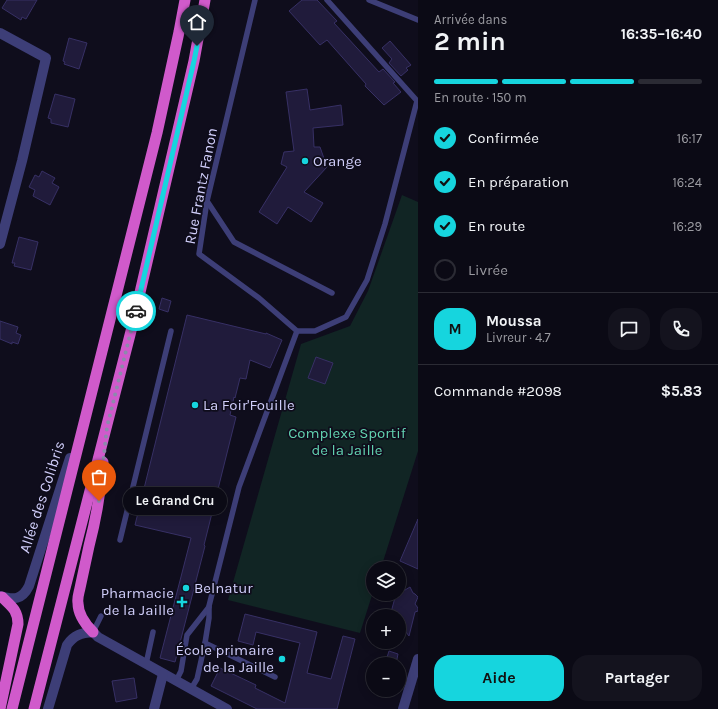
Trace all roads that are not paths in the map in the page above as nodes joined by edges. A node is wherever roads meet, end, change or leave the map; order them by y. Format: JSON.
{"nodes":[{"id":1,"x":185,"y":0,"type":"edge"},
{"id":2,"x":205,"y":0,"type":"edge"},
{"id":3,"x":254,"y":0,"type":"edge"},
{"id":4,"x":327,"y":0,"type":"edge"},
{"id":5,"x":369,"y":0,"type":"edge"},
{"id":6,"x":418,"y":20,"type":"edge"},
{"id":7,"x":0,"y":33,"type":"edge"},
{"id":8,"x":418,"y":102,"type":"edge"},
{"id":9,"x":207,"y":201,"type":"junction"},
{"id":10,"x":0,"y":244,"type":"edge"},
{"id":11,"x":332,"y":293,"type":"dead end"},
{"id":12,"x":171,"y":331,"type":"dead end"},
{"id":13,"x":297,"y":331,"type":"junction"},
{"id":14,"x":94,"y":383,"type":"junction"},
{"id":15,"x":107,"y":427,"type":"junction"},
{"id":16,"x":120,"y":540,"type":"dead end"},
{"id":17,"x":1,"y":597,"type":"edge"},
{"id":18,"x":209,"y":606,"type":"junction"},
{"id":19,"x":101,"y":616,"type":"dead end"},
{"id":20,"x":93,"y":632,"type":"junction"},
{"id":21,"x":153,"y":632,"type":"dead end"},
{"id":22,"x":205,"y":643,"type":"junction"},
{"id":23,"x":418,"y":660,"type":"edge"},
{"id":24,"x":146,"y":664,"type":"junction"},
{"id":25,"x":163,"y":674,"type":"junction"},
{"id":26,"x":275,"y":677,"type":"dead end"},
{"id":27,"x":176,"y":681,"type":"junction"},
{"id":28,"x":191,"y":690,"type":"junction"},
{"id":29,"x":0,"y":709,"type":"edge"},
{"id":30,"x":12,"y":709,"type":"edge"},
{"id":31,"x":34,"y":709,"type":"edge"},
{"id":32,"x":48,"y":709,"type":"edge"},
{"id":33,"x":154,"y":709,"type":"edge"},
{"id":34,"x":227,"y":709,"type":"edge"},
{"id":35,"x":403,"y":709,"type":"edge"}],
"edges":[{"from":1,"to":14,"type":"highway"},
{"from":2,"to":15,"type":"highway"},
{"from":3,"to":9,"type":"lane","name":"Rue Frantz Fanon"},
{"from":4,"to":8,"type":"lane"},
{"from":5,"to":6,"type":"lane"},
{"from":7,"to":10,"type":"street"},
{"from":8,"to":13,"type":"lane"},
{"from":9,"to":11,"type":"lane"},
{"from":9,"to":13,"type":"lane","name":"Rue Frantz Fanon"},
{"from":12,"to":16,"type":"lane"},
{"from":13,"to":18,"type":"lane"},
{"from":14,"to":17,"type":"street","name":"Allée des Colibris"},
{"from":14,"to":30,"type":"highway"},
{"from":15,"to":20,"type":"highway"},
{"from":15,"to":31,"type":"highway"},
{"from":17,"to":29,"type":"highway"},
{"from":18,"to":22,"type":"lane"},
{"from":18,"to":27,"type":"lane"},
{"from":19,"to":20,"type":"lane"},
{"from":20,"to":24,"type":"street"},
{"from":20,"to":32,"type":"street"},
{"from":21,"to":24,"type":"lane"},
{"from":22,"to":26,"type":"lane"},
{"from":22,"to":28,"type":"lane"},
{"from":23,"to":35,"type":"street"},
{"from":24,"to":25,"type":"street"},
{"from":25,"to":27,"type":"street"},
{"from":25,"to":33,"type":"street"},
{"from":27,"to":28,"type":"street"},
{"from":28,"to":34,"type":"street"}]}
